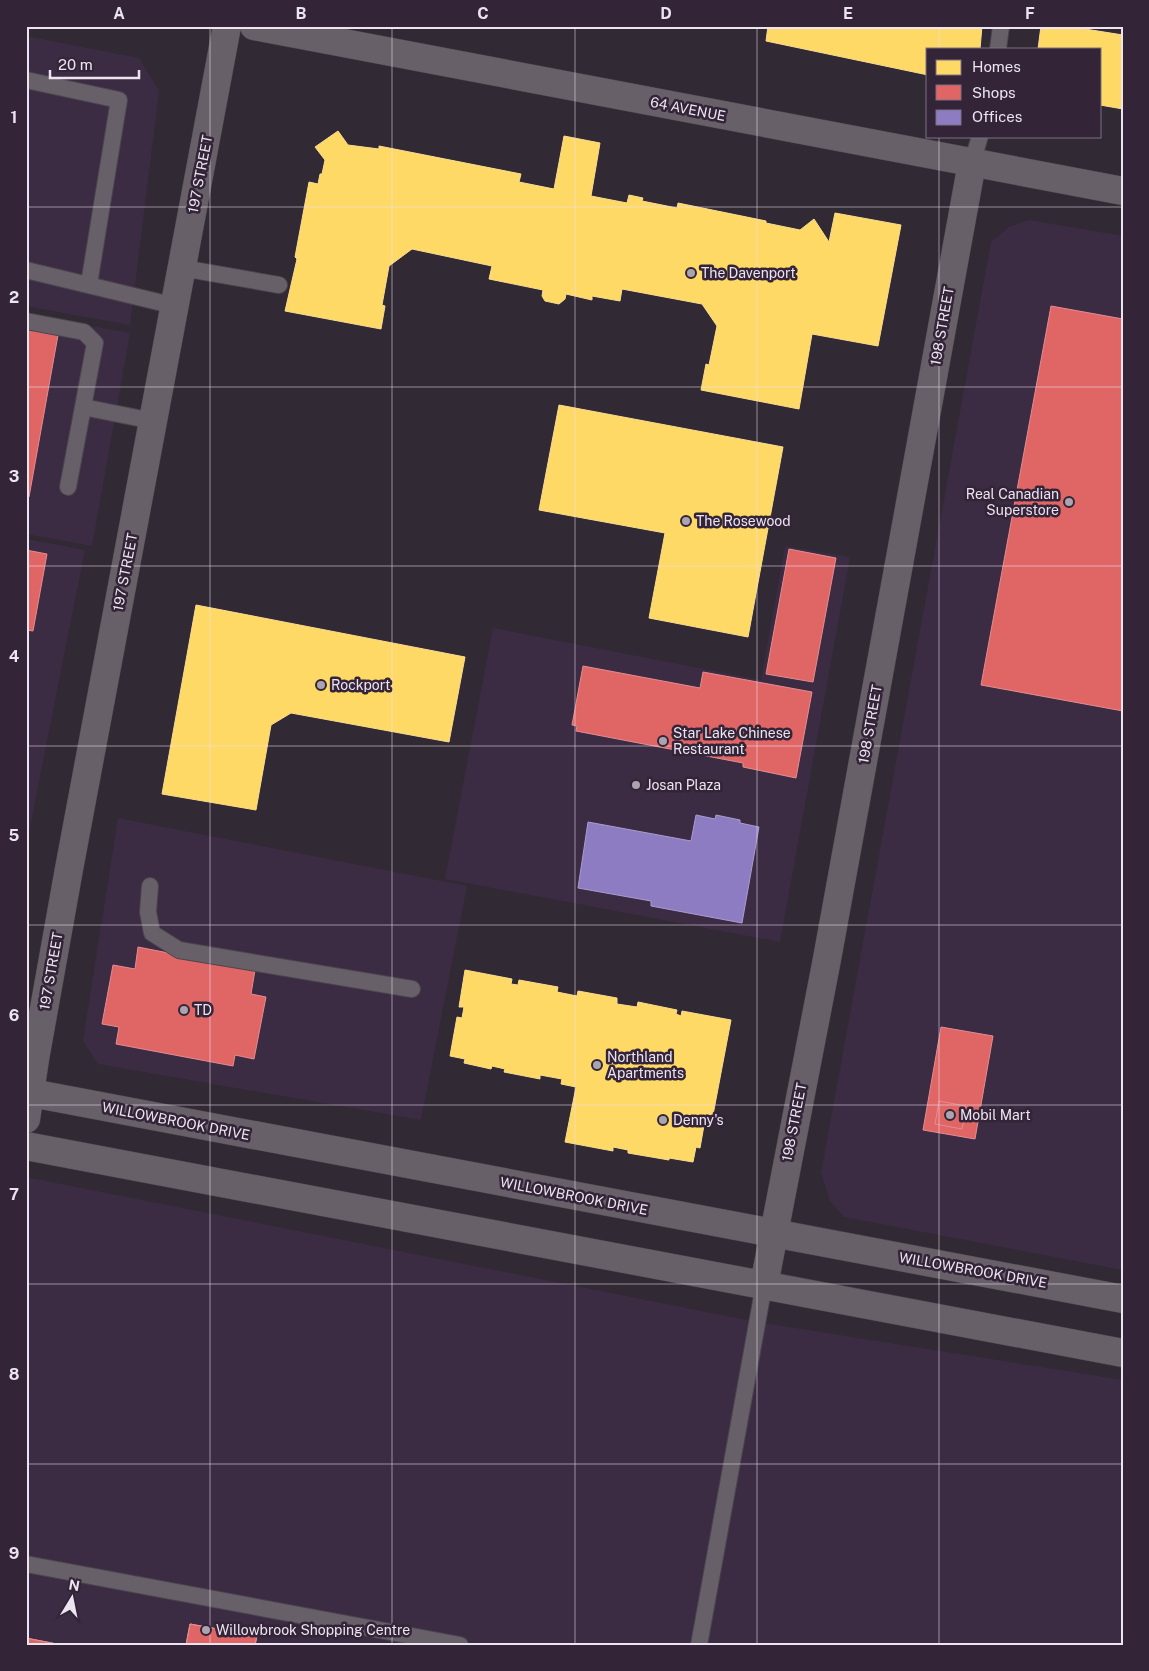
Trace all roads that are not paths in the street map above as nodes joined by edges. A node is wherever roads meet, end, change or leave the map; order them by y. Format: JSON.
{"nodes":[{"id":1,"x":227,"y":26,"type":"edge"},
{"id":2,"x":254,"y":26,"type":"edge"},
{"id":3,"x":1001,"y":26,"type":"edge"},
{"id":4,"x":998,"y":48,"type":"edge"},
{"id":5,"x":32,"y":81,"type":"edge"},
{"id":6,"x":979,"y":138,"type":"edge"},
{"id":7,"x":972,"y":163,"type":"junction"},
{"id":8,"x":1123,"y":191,"type":"edge"},
{"id":9,"x":182,"y":268,"type":"junction"},
{"id":10,"x":26,"y":270,"type":"edge"},
{"id":11,"x":89,"y":284,"type":"junction"},
{"id":12,"x":279,"y":285,"type":"dead end"},
{"id":13,"x":175,"y":306,"type":"junction"},
{"id":14,"x":26,"y":321,"type":"edge"},
{"id":15,"x":83,"y":407,"type":"junction"},
{"id":16,"x":154,"y":421,"type":"junction"},
{"id":17,"x":68,"y":487,"type":"dead end"},
{"id":18,"x":150,"y":886,"type":"dead end"},
{"id":19,"x":412,"y":989,"type":"dead end"},
{"id":20,"x":27,"y":1102,"type":"edge"},
{"id":21,"x":26,"y":1146,"type":"edge"},
{"id":22,"x":773,"y":1234,"type":"junction"},
{"id":23,"x":764,"y":1285,"type":"junction"},
{"id":24,"x":1123,"y":1299,"type":"edge"},
{"id":25,"x":1123,"y":1353,"type":"edge"},
{"id":26,"x":26,"y":1564,"type":"edge"},
{"id":27,"x":460,"y":1645,"type":"edge"},
{"id":28,"x":699,"y":1645,"type":"edge"}],
"edges":[{"from":1,"to":9,"type":"main road","name":"197 STREET"},
{"from":2,"to":7,"type":"main road","name":"64 AVENUE"},
{"from":3,"to":4,"type":"lane"},
{"from":5,"to":11,"type":"lane"},
{"from":6,"to":7,"type":"lane"},
{"from":7,"to":8,"type":"main road","name":"64 AVENUE"},
{"from":7,"to":22,"type":"main road","name":"198 STREET"},
{"from":9,"to":12,"type":"lane"},
{"from":9,"to":13,"type":"main road","name":"197 STREET"},
{"from":10,"to":11,"type":"lane"},
{"from":11,"to":13,"type":"lane"},
{"from":13,"to":16,"type":"main road","name":"197 STREET"},
{"from":14,"to":15,"type":"lane"},
{"from":15,"to":16,"type":"lane"},
{"from":15,"to":17,"type":"lane"},
{"from":16,"to":20,"type":"main road","name":"197 STREET"},
{"from":18,"to":19,"type":"lane"},
{"from":20,"to":22,"type":"main road","name":"WILLOWBROOK DRIVE"},
{"from":21,"to":23,"type":"main road"},
{"from":22,"to":23,"type":"main road","name":"198 STREET"},
{"from":22,"to":24,"type":"main road","name":"WILLOWBROOK DRIVE"},
{"from":23,"to":25,"type":"main road"},
{"from":23,"to":28,"type":"lane"},
{"from":26,"to":27,"type":"lane"}]}
